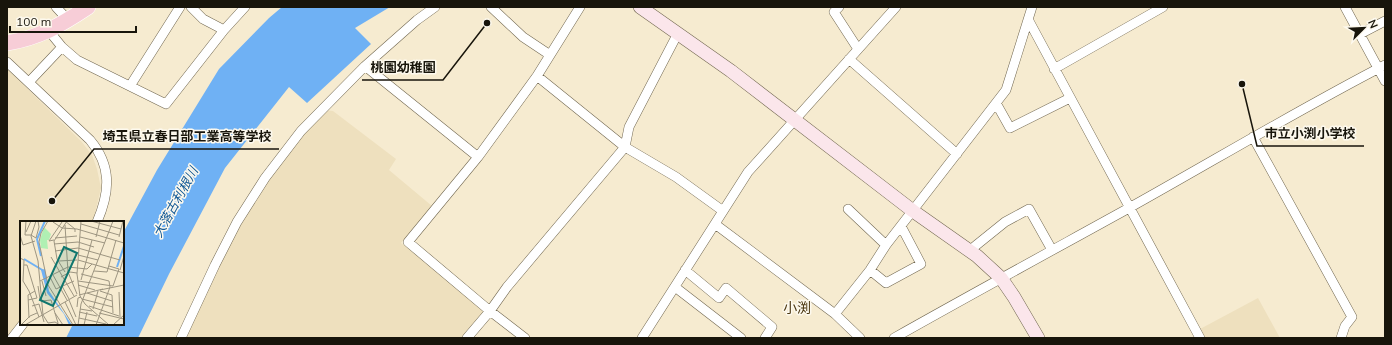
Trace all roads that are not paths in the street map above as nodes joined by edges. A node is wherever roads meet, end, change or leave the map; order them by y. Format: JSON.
{"nodes":[{"id":1,"x":56,"y":7,"type":"edge"},
{"id":2,"x":88,"y":7,"type":"edge"},
{"id":3,"x":180,"y":7,"type":"edge"},
{"id":4,"x":191,"y":7,"type":"edge"},
{"id":5,"x":245,"y":7,"type":"edge"},
{"id":6,"x":435,"y":7,"type":"edge"},
{"id":7,"x":491,"y":7,"type":"edge"},
{"id":8,"x":580,"y":7,"type":"edge"},
{"id":9,"x":640,"y":7,"type":"edge"},
{"id":10,"x":839,"y":7,"type":"edge"},
{"id":11,"x":896,"y":7,"type":"edge"},
{"id":12,"x":1032,"y":7,"type":"edge"},
{"id":13,"x":1163,"y":7,"type":"edge"},
{"id":14,"x":1345,"y":7,"type":"edge"},
{"id":15,"x":68,"y":20,"type":"junction"},
{"id":16,"x":1028,"y":21,"type":"junction"},
{"id":17,"x":1385,"y":21,"type":"edge"},
{"id":18,"x":224,"y":30,"type":"junction"},
{"id":19,"x":49,"y":31,"type":"junction"},
{"id":20,"x":678,"y":33,"type":"junction"},
{"id":21,"x":1360,"y":34,"type":"junction"},
{"id":22,"x":7,"y":42,"type":"edge"},
{"id":23,"x":62,"y":47,"type":"junction"},
{"id":24,"x":858,"y":49,"type":"junction"},
{"id":25,"x":550,"y":55,"type":"junction"},
{"id":26,"x":849,"y":59,"type":"junction"},
{"id":27,"x":7,"y":62,"type":"edge"},
{"id":28,"x":365,"y":66,"type":"junction"},
{"id":29,"x":1382,"y":67,"type":"edge"},
{"id":30,"x":1054,"y":69,"type":"junction"},
{"id":31,"x":537,"y":76,"type":"junction"},
{"id":32,"x":1385,"y":81,"type":"edge"},
{"id":33,"x":29,"y":82,"type":"junction"},
{"id":34,"x":130,"y":86,"type":"junction"},
{"id":35,"x":1070,"y":98,"type":"junction"},
{"id":36,"x":996,"y":103,"type":"junction"},
{"id":37,"x":795,"y":120,"type":"junction"},
{"id":38,"x":1253,"y":137,"type":"junction"},
{"id":39,"x":624,"y":147,"type":"junction"},
{"id":40,"x":957,"y":154,"type":"junction"},
{"id":41,"x":478,"y":157,"type":"junction"},
{"id":42,"x":1130,"y":208,"type":"junction"},
{"id":43,"x":848,"y":209,"type":"dead end"},
{"id":44,"x":723,"y":211,"type":"junction"},
{"id":45,"x":913,"y":211,"type":"junction"},
{"id":46,"x":98,"y":221,"type":"edge"},
{"id":47,"x":715,"y":224,"type":"junction"},
{"id":48,"x":901,"y":226,"type":"junction"},
{"id":49,"x":886,"y":245,"type":"junction"},
{"id":50,"x":1052,"y":250,"type":"junction"},
{"id":51,"x":969,"y":251,"type":"junction"},
{"id":52,"x":686,"y":270,"type":"junction"},
{"id":53,"x":870,"y":270,"type":"junction"},
{"id":54,"x":1001,"y":278,"type":"junction"},
{"id":55,"x":675,"y":286,"type":"junction"},
{"id":56,"x":490,"y":311,"type":"junction"},
{"id":57,"x":835,"y":314,"type":"junction"},
{"id":58,"x":22,"y":325,"type":"edge"},
{"id":59,"x":12,"y":338,"type":"edge"},
{"id":60,"x":181,"y":338,"type":"edge"},
{"id":61,"x":467,"y":338,"type":"edge"},
{"id":62,"x":524,"y":338,"type":"edge"},
{"id":63,"x":642,"y":338,"type":"edge"},
{"id":64,"x":741,"y":338,"type":"edge"},
{"id":65,"x":765,"y":338,"type":"edge"},
{"id":66,"x":860,"y":338,"type":"edge"},
{"id":67,"x":894,"y":338,"type":"edge"},
{"id":68,"x":1038,"y":338,"type":"edge"},
{"id":69,"x":1200,"y":338,"type":"edge"},
{"id":70,"x":1340,"y":338,"type":"edge"}],
"edges":[{"from":1,"to":15,"type":"street"},
{"from":2,"to":15,"type":"main road"},
{"from":3,"to":34,"type":"street"},
{"from":4,"to":18,"type":"street"},
{"from":5,"to":18,"type":"street"},
{"from":6,"to":28,"type":"street"},
{"from":7,"to":25,"type":"street"},
{"from":8,"to":25,"type":"street"},
{"from":9,"to":20,"type":"street"},
{"from":10,"to":24,"type":"street"},
{"from":11,"to":24,"type":"street"},
{"from":12,"to":16,"type":"street"},
{"from":13,"to":30,"type":"street"},
{"from":14,"to":21,"type":"street"},
{"from":15,"to":19,"type":"main road"},
{"from":16,"to":30,"type":"street"},
{"from":16,"to":36,"type":"street"},
{"from":17,"to":21,"type":"street"},
{"from":18,"to":34,"type":"street"},
{"from":19,"to":22,"type":"main road"},
{"from":19,"to":23,"type":"street"},
{"from":20,"to":37,"type":"street"},
{"from":20,"to":39,"type":"street"},
{"from":21,"to":29,"type":"street"},
{"from":23,"to":33,"type":"street"},
{"from":23,"to":34,"type":"street"},
{"from":24,"to":26,"type":"street"},
{"from":25,"to":31,"type":"street"},
{"from":26,"to":37,"type":"street"},
{"from":26,"to":40,"type":"street"},
{"from":27,"to":33,"type":"street"},
{"from":28,"to":41,"type":"street"},
{"from":28,"to":60,"type":"street"},
{"from":29,"to":32,"type":"street"},
{"from":29,"to":38,"type":"street"},
{"from":30,"to":35,"type":"street"},
{"from":31,"to":39,"type":"street"},
{"from":31,"to":41,"type":"street"},
{"from":33,"to":46,"type":"street"},
{"from":35,"to":36,"type":"street"},
{"from":35,"to":42,"type":"street"},
{"from":36,"to":40,"type":"street"},
{"from":37,"to":44,"type":"street"},
{"from":37,"to":45,"type":"street"},
{"from":38,"to":42,"type":"street"},
{"from":38,"to":70,"type":"street"},
{"from":39,"to":44,"type":"street"},
{"from":39,"to":56,"type":"street"},
{"from":40,"to":45,"type":"street"},
{"from":41,"to":56,"type":"street"},
{"from":42,"to":50,"type":"street"},
{"from":42,"to":69,"type":"street"},
{"from":43,"to":49,"type":"street"},
{"from":44,"to":47,"type":"street"},
{"from":45,"to":48,"type":"street"},
{"from":45,"to":51,"type":"street"},
{"from":47,"to":52,"type":"street"},
{"from":47,"to":57,"type":"street"},
{"from":48,"to":49,"type":"street"},
{"from":48,"to":53,"type":"street"},
{"from":49,"to":53,"type":"street"},
{"from":50,"to":51,"type":"street"},
{"from":50,"to":54,"type":"street"},
{"from":51,"to":54,"type":"street"},
{"from":52,"to":55,"type":"street"},
{"from":52,"to":65,"type":"street"},
{"from":53,"to":57,"type":"street"},
{"from":54,"to":67,"type":"street"},
{"from":54,"to":68,"type":"street"},
{"from":55,"to":63,"type":"street"},
{"from":55,"to":64,"type":"street"},
{"from":56,"to":61,"type":"street"},
{"from":56,"to":62,"type":"street"},
{"from":57,"to":66,"type":"street"},
{"from":58,"to":59,"type":"street"}]}
